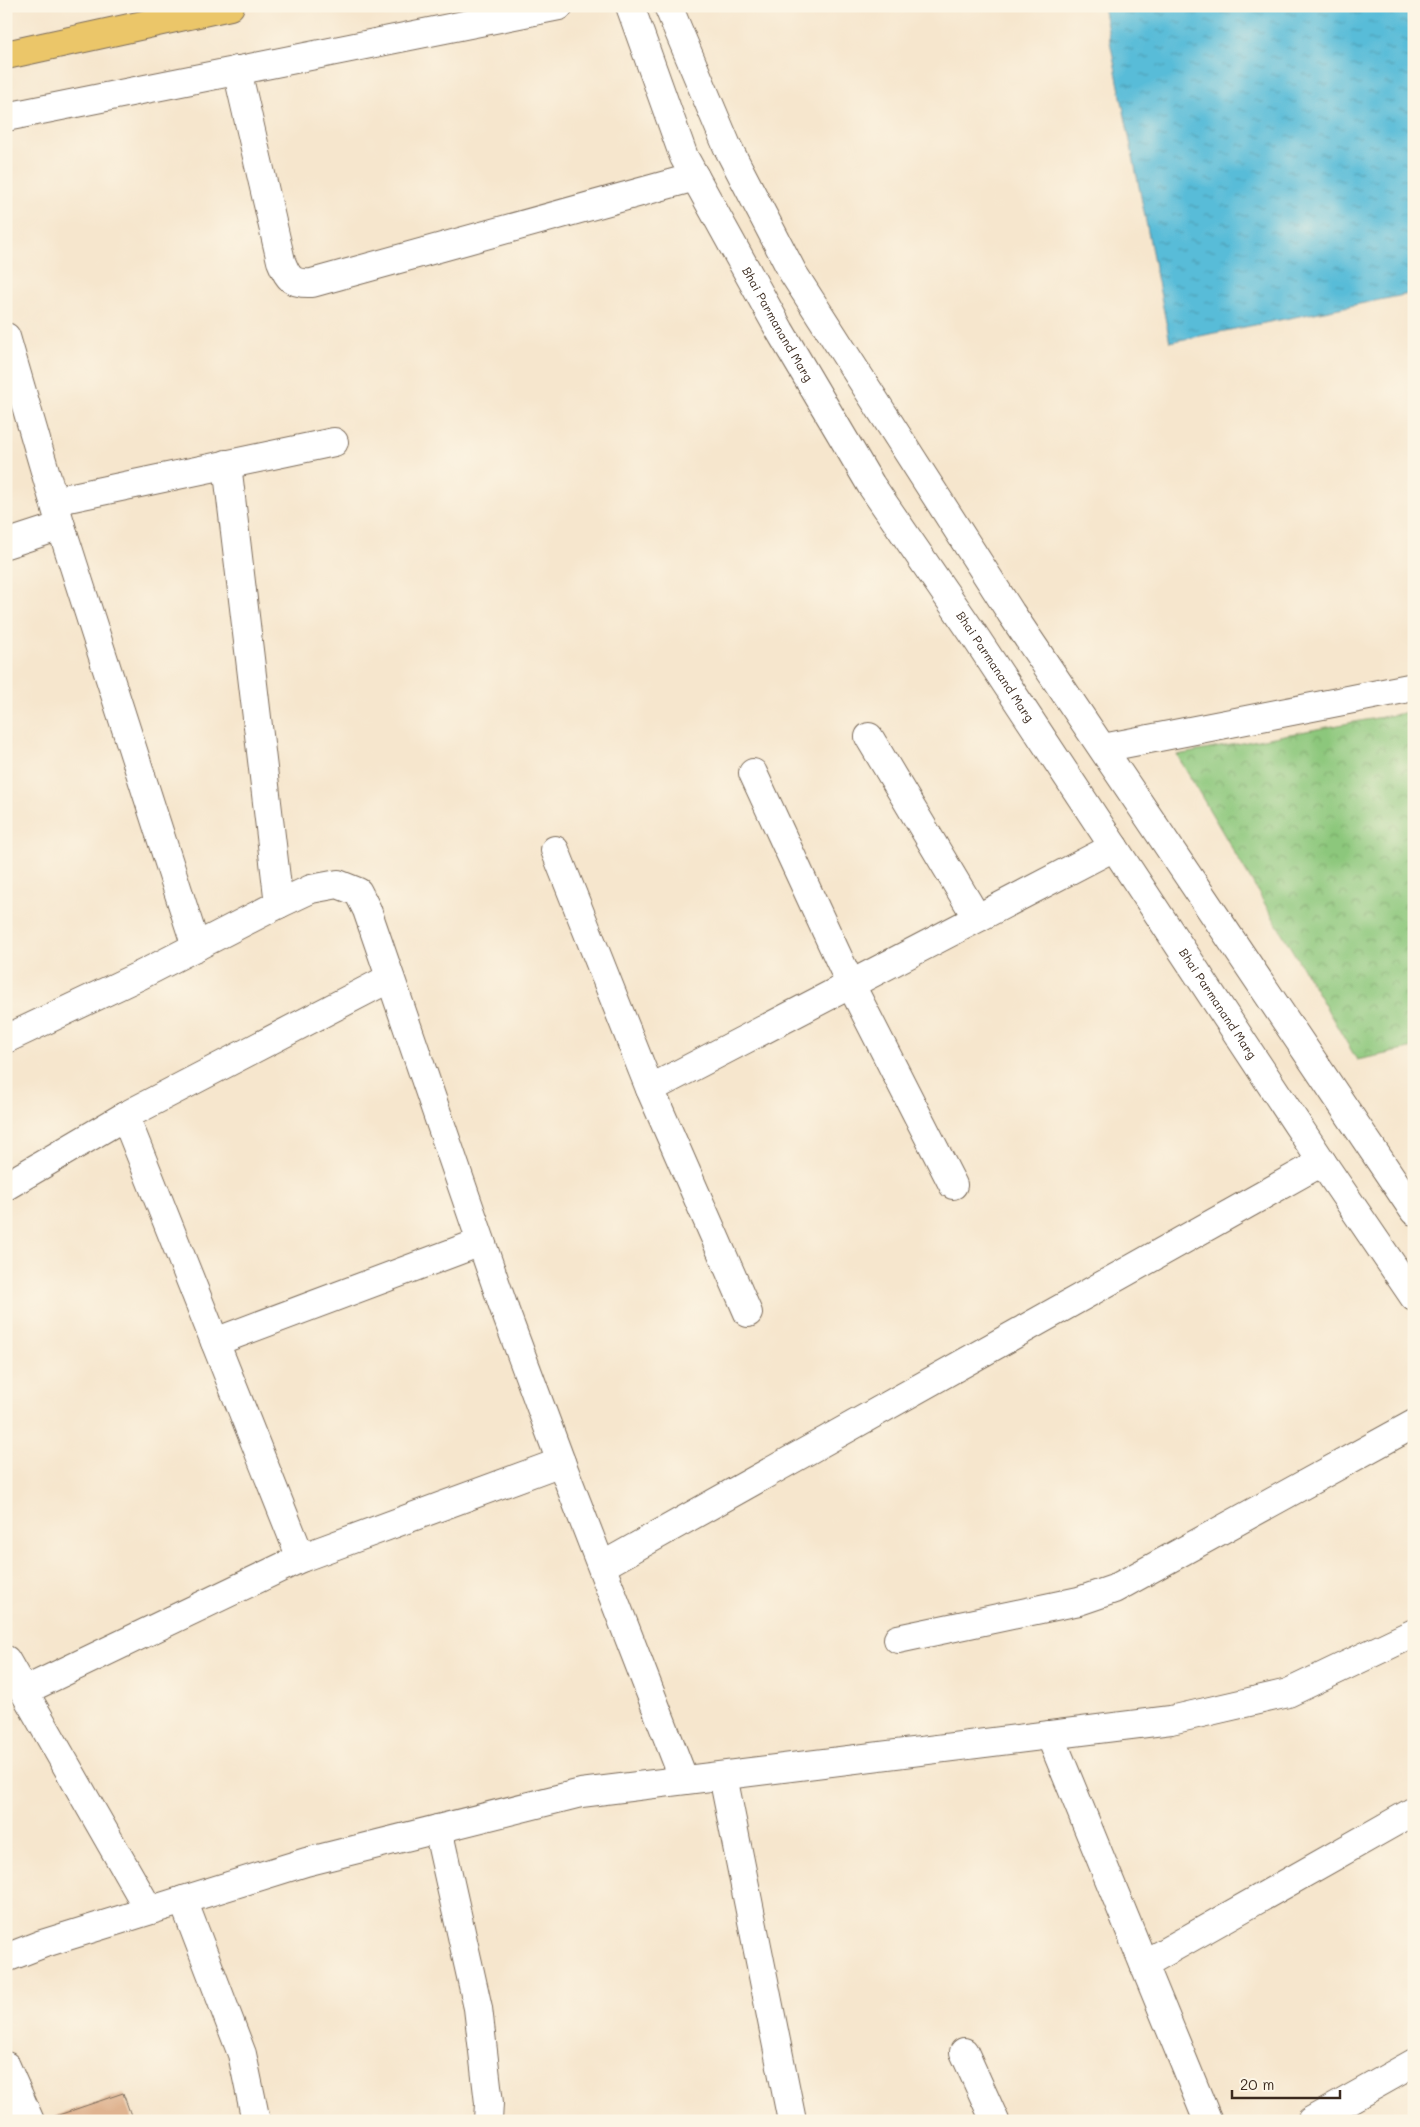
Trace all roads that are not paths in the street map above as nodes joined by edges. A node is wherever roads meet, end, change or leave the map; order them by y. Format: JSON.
{"nodes":[{"id":1,"x":230,"y":6,"type":"edge"},
{"id":2,"x":559,"y":6,"type":"edge"},
{"id":3,"x":630,"y":6,"type":"edge"},
{"id":4,"x":668,"y":6,"type":"edge"},
{"id":5,"x":6,"y":55,"type":"edge"},
{"id":6,"x":237,"y":70,"type":"junction"},
{"id":7,"x":6,"y":117,"type":"edge"},
{"id":8,"x":694,"y":177,"type":"junction"},
{"id":9,"x":6,"y":337,"type":"edge"},
{"id":10,"x":334,"y":442,"type":"dead end"},
{"id":11,"x":227,"y":464,"type":"junction"},
{"id":12,"x":58,"y":513,"type":"junction"},
{"id":13,"x":6,"y":544,"type":"edge"},
{"id":14,"x":1414,"y":687,"type":"edge"},
{"id":15,"x":869,"y":737,"type":"dead end"},
{"id":16,"x":1102,"y":748,"type":"junction"},
{"id":17,"x":753,"y":773,"type":"dead end"},
{"id":18,"x":1114,"y":847,"type":"junction"},
{"id":19,"x":555,"y":850,"type":"dead end"},
{"id":20,"x":279,"y":904,"type":"junction"},
{"id":21,"x":977,"y":918,"type":"junction"},
{"id":22,"x":196,"y":947,"type":"junction"},
{"id":23,"x":390,"y":978,"type":"junction"},
{"id":24,"x":851,"y":984,"type":"junction"},
{"id":25,"x":9,"y":1030,"type":"edge"},
{"id":26,"x":650,"y":1089,"type":"junction"},
{"id":27,"x":125,"y":1116,"type":"junction"},
{"id":28,"x":1322,"y":1162,"type":"junction"},
{"id":29,"x":952,"y":1185,"type":"dead end"},
{"id":30,"x":6,"y":1186,"type":"edge"},
{"id":31,"x":1414,"y":1211,"type":"edge"},
{"id":32,"x":481,"y":1242,"type":"junction"},
{"id":33,"x":1414,"y":1297,"type":"edge"},
{"id":34,"x":748,"y":1313,"type":"dead end"},
{"id":35,"x":215,"y":1342,"type":"junction"},
{"id":36,"x":1414,"y":1424,"type":"edge"},
{"id":37,"x":561,"y":1462,"type":"junction"},
{"id":38,"x":301,"y":1558,"type":"junction"},
{"id":39,"x":602,"y":1566,"type":"junction"},
{"id":40,"x":1414,"y":1633,"type":"edge"},
{"id":41,"x":898,"y":1639,"type":"dead end"},
{"id":42,"x":6,"y":1660,"type":"edge"},
{"id":43,"x":24,"y":1691,"type":"junction"},
{"id":44,"x":1050,"y":1735,"type":"junction"},
{"id":45,"x":723,"y":1776,"type":"junction"},
{"id":46,"x":684,"y":1780,"type":"junction"},
{"id":47,"x":1414,"y":1811,"type":"edge"},
{"id":48,"x":438,"y":1829,"type":"junction"},
{"id":49,"x":182,"y":1900,"type":"junction"},
{"id":50,"x":148,"y":1910,"type":"junction"},
{"id":51,"x":6,"y":1958,"type":"edge"},
{"id":52,"x":1144,"y":1964,"type":"junction"},
{"id":53,"x":964,"y":2052,"type":"dead end"},
{"id":54,"x":1414,"y":2063,"type":"edge"},
{"id":55,"x":6,"y":2066,"type":"edge"},
{"id":56,"x":30,"y":2121,"type":"edge"},
{"id":57,"x":256,"y":2121,"type":"edge"},
{"id":58,"x":488,"y":2121,"type":"edge"},
{"id":59,"x":792,"y":2121,"type":"edge"},
{"id":60,"x":995,"y":2121,"type":"edge"},
{"id":61,"x":1208,"y":2121,"type":"edge"},
{"id":62,"x":1311,"y":2121,"type":"edge"}],
"edges":[{"from":1,"to":5,"type":"main road"},
{"from":2,"to":6,"type":"street"},
{"from":3,"to":8,"type":"street","name":"Bhai Parmanand Marg"},
{"from":4,"to":16,"type":"street"},
{"from":6,"to":7,"type":"street"},
{"from":6,"to":8,"type":"street"},
{"from":8,"to":18,"type":"street","name":"Bhai Parmanand Marg"},
{"from":9,"to":12,"type":"street"},
{"from":10,"to":11,"type":"street"},
{"from":11,"to":12,"type":"street"},
{"from":11,"to":20,"type":"street"},
{"from":12,"to":13,"type":"street"},
{"from":12,"to":22,"type":"street"},
{"from":14,"to":16,"type":"street"},
{"from":15,"to":21,"type":"street"},
{"from":16,"to":31,"type":"street"},
{"from":17,"to":24,"type":"street"},
{"from":18,"to":21,"type":"street"},
{"from":18,"to":28,"type":"street","name":"Bhai Parmanand Marg"},
{"from":19,"to":26,"type":"street"},
{"from":20,"to":22,"type":"street"},
{"from":20,"to":23,"type":"street"},
{"from":21,"to":24,"type":"street"},
{"from":22,"to":25,"type":"street"},
{"from":23,"to":27,"type":"street"},
{"from":23,"to":32,"type":"street"},
{"from":24,"to":26,"type":"street"},
{"from":24,"to":29,"type":"street"},
{"from":26,"to":34,"type":"street"},
{"from":27,"to":30,"type":"street"},
{"from":27,"to":35,"type":"street"},
{"from":28,"to":33,"type":"street","name":"Bhai Parmanand Marg"},
{"from":28,"to":39,"type":"street"},
{"from":32,"to":35,"type":"street"},
{"from":32,"to":37,"type":"street"},
{"from":35,"to":38,"type":"street"},
{"from":36,"to":41,"type":"street"},
{"from":37,"to":38,"type":"street"},
{"from":37,"to":39,"type":"street"},
{"from":38,"to":43,"type":"street"},
{"from":39,"to":46,"type":"street"},
{"from":40,"to":44,"type":"street"},
{"from":42,"to":43,"type":"street"},
{"from":43,"to":50,"type":"street"},
{"from":44,"to":45,"type":"street"},
{"from":44,"to":52,"type":"street"},
{"from":45,"to":46,"type":"street"},
{"from":45,"to":59,"type":"street"},
{"from":46,"to":48,"type":"street"},
{"from":47,"to":52,"type":"street"},
{"from":48,"to":49,"type":"street"},
{"from":48,"to":58,"type":"street"},
{"from":49,"to":50,"type":"street"},
{"from":49,"to":57,"type":"street"},
{"from":50,"to":51,"type":"street"},
{"from":52,"to":61,"type":"street"},
{"from":53,"to":60,"type":"street"},
{"from":54,"to":62,"type":"street"},
{"from":55,"to":56,"type":"street"}]}
